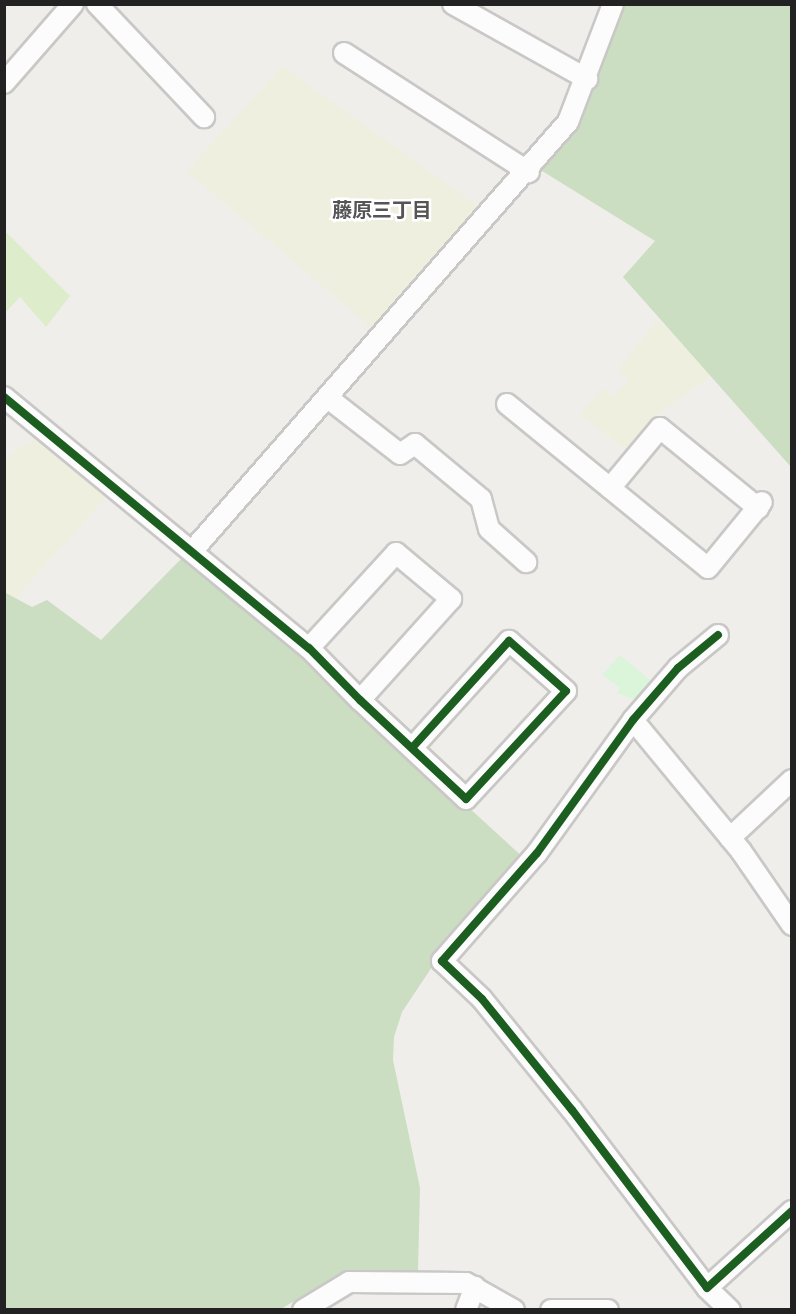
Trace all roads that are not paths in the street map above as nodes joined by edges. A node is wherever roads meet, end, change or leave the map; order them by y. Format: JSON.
{"nodes":[{"id":1,"x":73,"y":4,"type":"edge"},
{"id":2,"x":97,"y":4,"type":"edge"},
{"id":3,"x":453,"y":4,"type":"edge"},
{"id":4,"x":613,"y":4,"type":"edge"},
{"id":5,"x":344,"y":52,"type":"dead end"},
{"id":6,"x":587,"y":80,"type":"junction"},
{"id":7,"x":4,"y":83,"type":"edge"},
{"id":8,"x":204,"y":117,"type":"dead end"},
{"id":9,"x":529,"y":172,"type":"junction"},
{"id":10,"x":4,"y":397,"type":"edge"},
{"id":11,"x":328,"y":398,"type":"junction"},
{"id":12,"x":507,"y":404,"type":"dead end"},
{"id":13,"x":610,"y":488,"type":"junction"},
{"id":14,"x":194,"y":549,"type":"junction"},
{"id":15,"x":526,"y":562,"type":"dead end"},
{"id":16,"x":718,"y":634,"type":"dead end"},
{"id":17,"x":309,"y":648,"type":"junction"},
{"id":18,"x":360,"y":700,"type":"junction"},
{"id":19,"x":633,"y":720,"type":"junction"},
{"id":20,"x":412,"y":748,"type":"junction"},
{"id":21,"x":792,"y":780,"type":"edge"},
{"id":22,"x":730,"y":838,"type":"junction"},
{"id":23,"x":792,"y":925,"type":"edge"},
{"id":24,"x":792,"y":1211,"type":"edge"},
{"id":25,"x":475,"y":1287,"type":"junction"},
{"id":26,"x":707,"y":1288,"type":"junction"},
{"id":27,"x":303,"y":1310,"type":"edge"},
{"id":28,"x":466,"y":1310,"type":"edge"},
{"id":29,"x":514,"y":1310,"type":"edge"},
{"id":30,"x":551,"y":1310,"type":"edge"},
{"id":31,"x":608,"y":1310,"type":"edge"},
{"id":32,"x":730,"y":1310,"type":"edge"}],
"edges":[{"from":1,"to":7,"type":"street"},
{"from":2,"to":8,"type":"street"},
{"from":3,"to":6,"type":"street"},
{"from":4,"to":6,"type":"street"},
{"from":5,"to":9,"type":"street"},
{"from":6,"to":9,"type":"street"},
{"from":9,"to":11,"type":"street"},
{"from":10,"to":14,"type":"street"},
{"from":11,"to":14,"type":"street"},
{"from":11,"to":15,"type":"street"},
{"from":12,"to":13,"type":"street"},
{"from":13,"to":13,"type":"street"},
{"from":14,"to":17,"type":"street"},
{"from":16,"to":19,"type":"street"},
{"from":17,"to":18,"type":"street"},
{"from":17,"to":18,"type":"street"},
{"from":18,"to":20,"type":"street"},
{"from":19,"to":22,"type":"street"},
{"from":19,"to":26,"type":"street"},
{"from":20,"to":20,"type":"street"},
{"from":21,"to":22,"type":"street"},
{"from":22,"to":23,"type":"street"},
{"from":24,"to":26,"type":"street"},
{"from":25,"to":27,"type":"street"},
{"from":25,"to":28,"type":"street"},
{"from":25,"to":29,"type":"street"},
{"from":26,"to":32,"type":"street"},
{"from":30,"to":31,"type":"street"}]}
